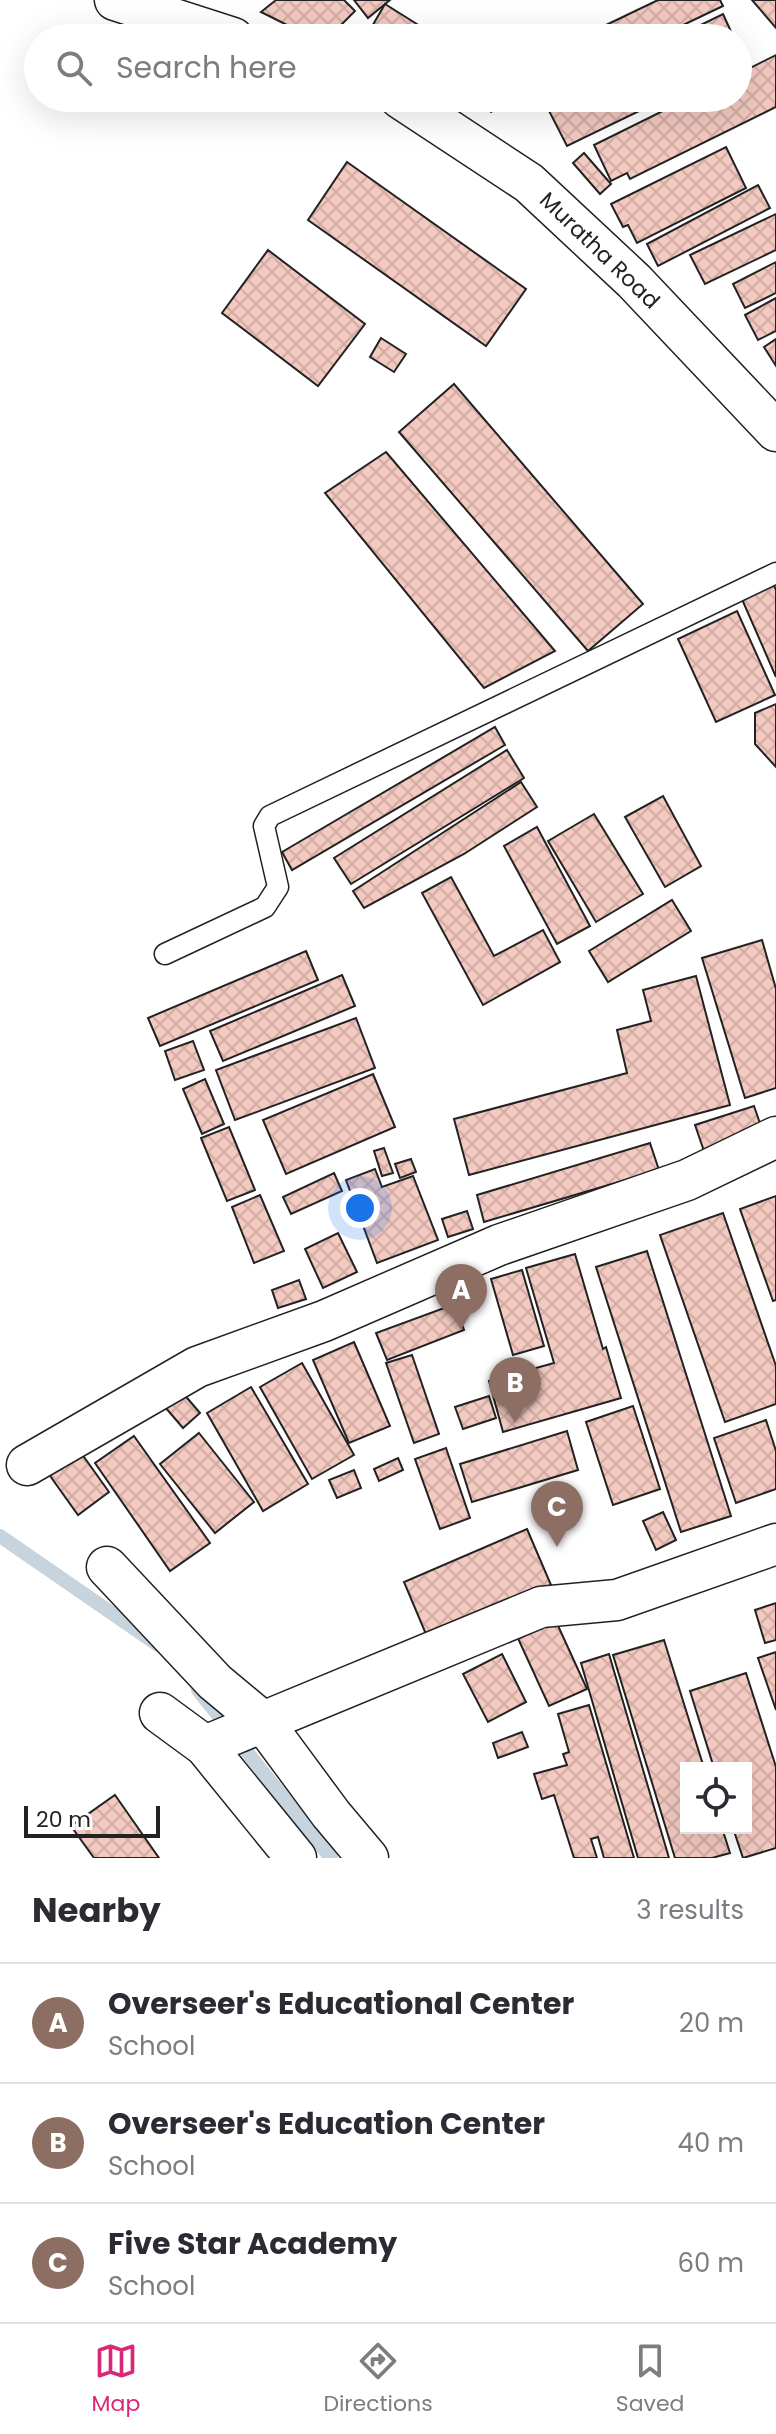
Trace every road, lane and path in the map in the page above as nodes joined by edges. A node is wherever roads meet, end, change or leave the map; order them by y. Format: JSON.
{"nodes":[{"id":1,"x":115,"y":0,"type":"edge"},
{"id":2,"x":159,"y":6,"type":"edge"},
{"id":3,"x":201,"y":24,"type":"edge"},
{"id":4,"x":421,"y":112,"type":"edge"},
{"id":5,"x":776,"y":431,"type":"edge"},
{"id":6,"x":776,"y":573,"type":"edge"},
{"id":7,"x":165,"y":954,"type":"dead end"},
{"id":8,"x":776,"y":1137,"type":"edge"},
{"id":9,"x":27,"y":1465,"type":"dead end"},
{"id":10,"x":776,"y":1544,"type":"edge"},
{"id":11,"x":107,"y":1567,"type":"dead end"},
{"id":12,"x":160,"y":1713,"type":"dead end"},
{"id":13,"x":256,"y":1725,"type":"junction"},
{"id":14,"x":205,"y":1746,"type":"junction"},
{"id":15,"x":296,"y":1858,"type":"edge"},
{"id":16,"x":368,"y":1858,"type":"edge"}],
"edges":[{"from":1,"to":2,"type":"street"},
{"from":2,"to":3,"type":"street"},
{"from":4,"to":5,"type":"street","name":"Muratha Road"},
{"from":6,"to":7,"type":"lane"},
{"from":8,"to":9,"type":"street"},
{"from":10,"to":13,"type":"street"},
{"from":11,"to":13,"type":"street"},
{"from":12,"to":14,"type":"street"},
{"from":13,"to":14,"type":"street"},
{"from":13,"to":16,"type":"street"},
{"from":14,"to":15,"type":"street"}]}
